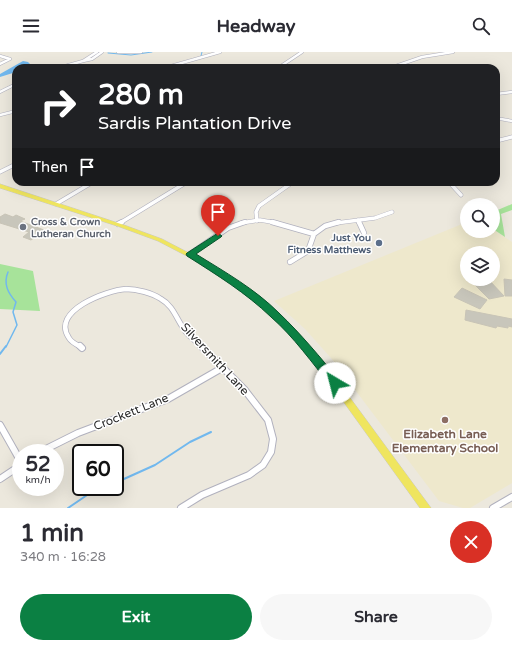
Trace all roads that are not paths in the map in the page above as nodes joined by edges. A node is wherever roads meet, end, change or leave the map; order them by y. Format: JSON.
{"nodes":[{"id":1,"x":97,"y":52,"type":"edge"},
{"id":2,"x":102,"y":52,"type":"edge"},
{"id":3,"x":118,"y":52,"type":"edge"},
{"id":4,"x":141,"y":52,"type":"edge"},
{"id":5,"x":220,"y":52,"type":"edge"},
{"id":6,"x":302,"y":52,"type":"edge"},
{"id":7,"x":453,"y":52,"type":"edge"},
{"id":8,"x":0,"y":56,"type":"edge"},
{"id":9,"x":83,"y":61,"type":"junction"},
{"id":10,"x":0,"y":64,"type":"edge"},
{"id":11,"x":72,"y":64,"type":"edge"},
{"id":12,"x":178,"y":64,"type":"edge"},
{"id":13,"x":284,"y":64,"type":"edge"},
{"id":14,"x":402,"y":64,"type":"edge"},
{"id":15,"x":12,"y":86,"type":"edge"},
{"id":16,"x":0,"y":92,"type":"edge"},
{"id":17,"x":512,"y":92,"type":"edge"},
{"id":18,"x":506,"y":93,"type":"junction"},
{"id":19,"x":500,"y":94,"type":"edge"},
{"id":20,"x":512,"y":96,"type":"edge"},
{"id":21,"x":12,"y":112,"type":"edge"},
{"id":22,"x":0,"y":115,"type":"edge"},
{"id":23,"x":501,"y":119,"type":"dead end"},
{"id":24,"x":512,"y":121,"type":"edge"},
{"id":25,"x":512,"y":137,"type":"edge"},
{"id":26,"x":500,"y":140,"type":"edge"},
{"id":27,"x":12,"y":166,"type":"edge"},
{"id":28,"x":0,"y":172,"type":"edge"},
{"id":29,"x":0,"y":186,"type":"edge"},
{"id":30,"x":86,"y":186,"type":"edge"},
{"id":31,"x":180,"y":186,"type":"edge"},
{"id":32,"x":287,"y":186,"type":"edge"},
{"id":33,"x":454,"y":186,"type":"edge"},
{"id":34,"x":461,"y":195,"type":"dead end"},
{"id":35,"x":56,"y":204,"type":"junction"},
{"id":36,"x":392,"y":212,"type":"dead end"},
{"id":37,"x":358,"y":220,"type":"junction"},
{"id":38,"x":257,"y":221,"type":"junction"},
{"id":39,"x":118,"y":224,"type":"junction"},
{"id":40,"x":364,"y":232,"type":"dead end"},
{"id":41,"x":314,"y":234,"type":"junction"},
{"id":42,"x":190,"y":254,"type":"junction"},
{"id":43,"x":290,"y":262,"type":"dead end"},
{"id":44,"x":82,"y":348,"type":"dead end"},
{"id":45,"x":222,"y":368,"type":"junction"},
{"id":46,"x":0,"y":425,"type":"edge"},
{"id":47,"x":55,"y":444,"type":"edge"},
{"id":48,"x":12,"y":446,"type":"edge"},
{"id":49,"x":12,"y":471,"type":"edge"},
{"id":50,"x":0,"y":479,"type":"edge"},
{"id":51,"x":512,"y":497,"type":"edge"},
{"id":52,"x":181,"y":508,"type":"edge"},
{"id":53,"x":426,"y":508,"type":"edge"},
{"id":54,"x":493,"y":508,"type":"edge"}],
"edges":[{"from":1,"to":9,"type":"street"},
{"from":2,"to":9,"type":"street"},
{"from":3,"to":4,"type":"street"},
{"from":5,"to":12,"type":"street"},
{"from":6,"to":13,"type":"street"},
{"from":7,"to":14,"type":"street"},
{"from":8,"to":10,"type":"street"},
{"from":9,"to":11,"type":"street"},
{"from":15,"to":16,"type":"street"},
{"from":17,"to":18,"type":"street"},
{"from":18,"to":19,"type":"street"},
{"from":18,"to":20,"type":"street"},
{"from":21,"to":22,"type":"street"},
{"from":23,"to":24,"type":"street"},
{"from":25,"to":26,"type":"street"},
{"from":27,"to":28,"type":"street"},
{"from":29,"to":35,"type":"main road"},
{"from":30,"to":35,"type":"street"},
{"from":31,"to":39,"type":"street"},
{"from":32,"to":38,"type":"street"},
{"from":33,"to":34,"type":"street"},
{"from":35,"to":39,"type":"main road"},
{"from":36,"to":37,"type":"street"},
{"from":37,"to":40,"type":"street"},
{"from":37,"to":41,"type":"street"},
{"from":38,"to":41,"type":"street"},
{"from":38,"to":42,"type":"street"},
{"from":39,"to":42,"type":"main road"},
{"from":41,"to":43,"type":"street"},
{"from":42,"to":53,"type":"main road"},
{"from":44,"to":45,"type":"street","name":"Silversmith Lane"},
{"from":45,"to":47,"type":"street","name":"Crockett Lane"},
{"from":45,"to":52,"type":"street","name":"Silversmith Lane"},
{"from":46,"to":48,"type":"street"},
{"from":49,"to":50,"type":"street"},
{"from":51,"to":54,"type":"street"}]}
